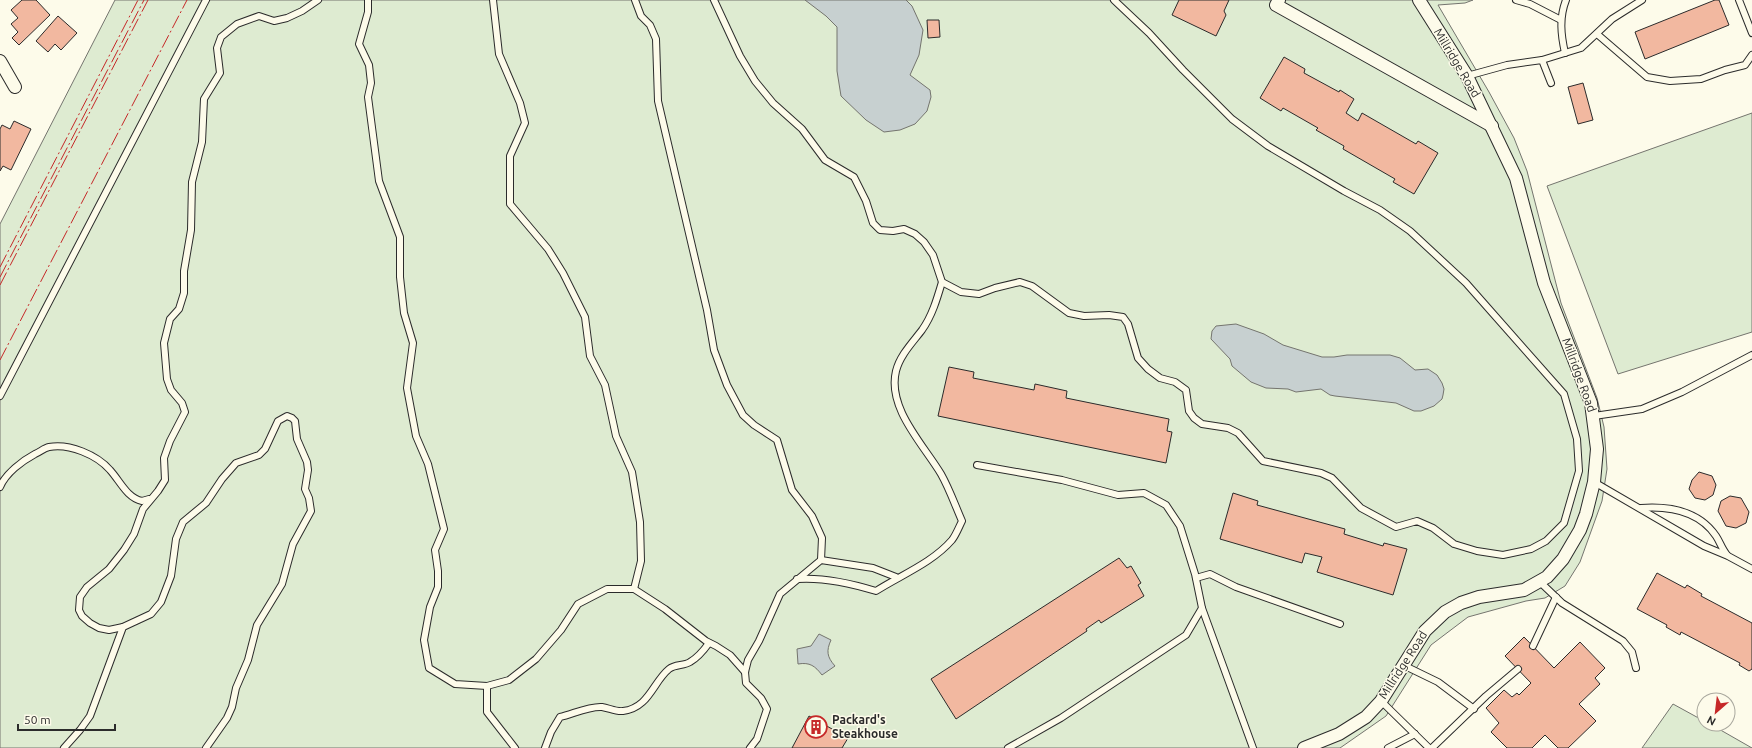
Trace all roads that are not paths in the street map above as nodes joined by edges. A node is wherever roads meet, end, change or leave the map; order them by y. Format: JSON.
{"nodes":[{"id":1,"x":206,"y":0,"type":"edge"},
{"id":2,"x":318,"y":0,"type":"edge"},
{"id":3,"x":368,"y":0,"type":"edge"},
{"id":4,"x":493,"y":0,"type":"edge"},
{"id":5,"x":635,"y":0,"type":"edge"},
{"id":6,"x":714,"y":0,"type":"edge"},
{"id":7,"x":1114,"y":0,"type":"edge"},
{"id":8,"x":1279,"y":0,"type":"edge"},
{"id":9,"x":1419,"y":0,"type":"edge"},
{"id":10,"x":1516,"y":0,"type":"edge"},
{"id":11,"x":1566,"y":0,"type":"edge"},
{"id":12,"x":1642,"y":0,"type":"edge"},
{"id":13,"x":1739,"y":0,"type":"edge"},
{"id":14,"x":1561,"y":20,"type":"junction"},
{"id":15,"x":1752,"y":32,"type":"edge"},
{"id":16,"x":1597,"y":34,"type":"junction"},
{"id":17,"x":1565,"y":53,"type":"junction"},
{"id":18,"x":1752,"y":55,"type":"edge"},
{"id":19,"x":1542,"y":60,"type":"junction"},
{"id":20,"x":0,"y":61,"type":"edge"},
{"id":21,"x":1467,"y":76,"type":"junction"},
{"id":22,"x":1551,"y":83,"type":"dead end"},
{"id":23,"x":15,"y":87,"type":"dead end"},
{"id":24,"x":1492,"y":126,"type":"junction"},
{"id":25,"x":942,"y":282,"type":"junction"},
{"id":26,"x":1752,"y":355,"type":"edge"},
{"id":27,"x":0,"y":396,"type":"edge"},
{"id":28,"x":1594,"y":416,"type":"junction"},
{"id":29,"x":977,"y":465,"type":"dead end"},
{"id":30,"x":1594,"y":482,"type":"junction"},
{"id":31,"x":0,"y":487,"type":"edge"},
{"id":32,"x":149,"y":500,"type":"junction"},
{"id":33,"x":1641,"y":508,"type":"junction"},
{"id":34,"x":1728,"y":556,"type":"junction"},
{"id":35,"x":821,"y":560,"type":"junction"},
{"id":36,"x":1752,"y":569,"type":"edge"},
{"id":37,"x":896,"y":577,"type":"junction"},
{"id":38,"x":1196,"y":578,"type":"junction"},
{"id":39,"x":797,"y":579,"type":"junction"},
{"id":40,"x":1540,"y":582,"type":"junction"},
{"id":41,"x":634,"y":588,"type":"junction"},
{"id":42,"x":1556,"y":597,"type":"junction"},
{"id":43,"x":1202,"y":608,"type":"junction"},
{"id":44,"x":1340,"y":624,"type":"dead end"},
{"id":45,"x":122,"y":627,"type":"junction"},
{"id":46,"x":709,"y":643,"type":"junction"},
{"id":47,"x":1533,"y":646,"type":"dead end"},
{"id":48,"x":1403,"y":665,"type":"junction"},
{"id":49,"x":1636,"y":668,"type":"dead end"},
{"id":50,"x":1518,"y":669,"type":"dead end"},
{"id":51,"x":745,"y":672,"type":"junction"},
{"id":52,"x":487,"y":686,"type":"junction"},
{"id":53,"x":1381,"y":701,"type":"junction"},
{"id":54,"x":1474,"y":709,"type":"junction"},
{"id":55,"x":1415,"y":734,"type":"junction"},
{"id":56,"x":64,"y":748,"type":"edge"},
{"id":57,"x":206,"y":748,"type":"edge"},
{"id":58,"x":515,"y":748,"type":"edge"},
{"id":59,"x":545,"y":748,"type":"edge"},
{"id":60,"x":750,"y":748,"type":"edge"},
{"id":61,"x":1008,"y":748,"type":"edge"},
{"id":62,"x":1253,"y":748,"type":"edge"},
{"id":63,"x":1304,"y":748,"type":"edge"},
{"id":64,"x":1388,"y":748,"type":"edge"},
{"id":65,"x":1429,"y":748,"type":"edge"},
{"id":66,"x":1432,"y":748,"type":"edge"}],
"edges":[{"from":1,"to":27,"type":"lane"},
{"from":2,"to":32,"type":"lane"},
{"from":3,"to":52,"type":"lane"},
{"from":4,"to":41,"type":"lane"},
{"from":5,"to":35,"type":"lane"},
{"from":6,"to":25,"type":"lane"},
{"from":7,"to":25,"type":"lane"},
{"from":8,"to":24,"type":"street"},
{"from":9,"to":21,"type":"street","name":"Millridge Road"},
{"from":10,"to":14,"type":"lane"},
{"from":11,"to":14,"type":"lane"},
{"from":12,"to":16,"type":"lane"},
{"from":13,"to":15,"type":"lane"},
{"from":14,"to":17,"type":"lane"},
{"from":16,"to":17,"type":"lane"},
{"from":16,"to":18,"type":"lane"},
{"from":17,"to":19,"type":"lane"},
{"from":19,"to":21,"type":"lane"},
{"from":19,"to":22,"type":"lane"},
{"from":20,"to":23,"type":"street"},
{"from":21,"to":24,"type":"street","name":"Millridge Road"},
{"from":24,"to":28,"type":"street","name":"Millridge Road"},
{"from":25,"to":37,"type":"lane"},
{"from":26,"to":28,"type":"lane"},
{"from":28,"to":30,"type":"street","name":"Millridge Road"},
{"from":29,"to":38,"type":"lane"},
{"from":30,"to":33,"type":"lane"},
{"from":30,"to":40,"type":"street","name":"Millridge Road"},
{"from":31,"to":32,"type":"lane"},
{"from":32,"to":45,"type":"lane"},
{"from":33,"to":34,"type":"lane"},
{"from":33,"to":34,"type":"lane"},
{"from":34,"to":36,"type":"lane"},
{"from":35,"to":37,"type":"lane"},
{"from":35,"to":39,"type":"lane"},
{"from":37,"to":39,"type":"lane"},
{"from":38,"to":43,"type":"lane"},
{"from":38,"to":44,"type":"lane"},
{"from":39,"to":51,"type":"lane"},
{"from":40,"to":42,"type":"lane"},
{"from":40,"to":48,"type":"street","name":"Millridge Road"},
{"from":41,"to":46,"type":"lane"},
{"from":41,"to":52,"type":"lane"},
{"from":42,"to":47,"type":"lane"},
{"from":42,"to":49,"type":"lane"},
{"from":43,"to":61,"type":"lane"},
{"from":43,"to":62,"type":"lane"},
{"from":45,"to":56,"type":"lane"},
{"from":45,"to":57,"type":"lane"},
{"from":46,"to":51,"type":"lane"},
{"from":46,"to":59,"type":"lane"},
{"from":48,"to":53,"type":"street","name":"Millridge Road"},
{"from":48,"to":54,"type":"lane"},
{"from":50,"to":54,"type":"lane"},
{"from":51,"to":60,"type":"lane"},
{"from":52,"to":58,"type":"lane"},
{"from":53,"to":55,"type":"lane"},
{"from":53,"to":63,"type":"street","name":"Millridge Road"},
{"from":54,"to":66,"type":"lane"},
{"from":55,"to":64,"type":"lane"},
{"from":55,"to":65,"type":"lane"}]}
